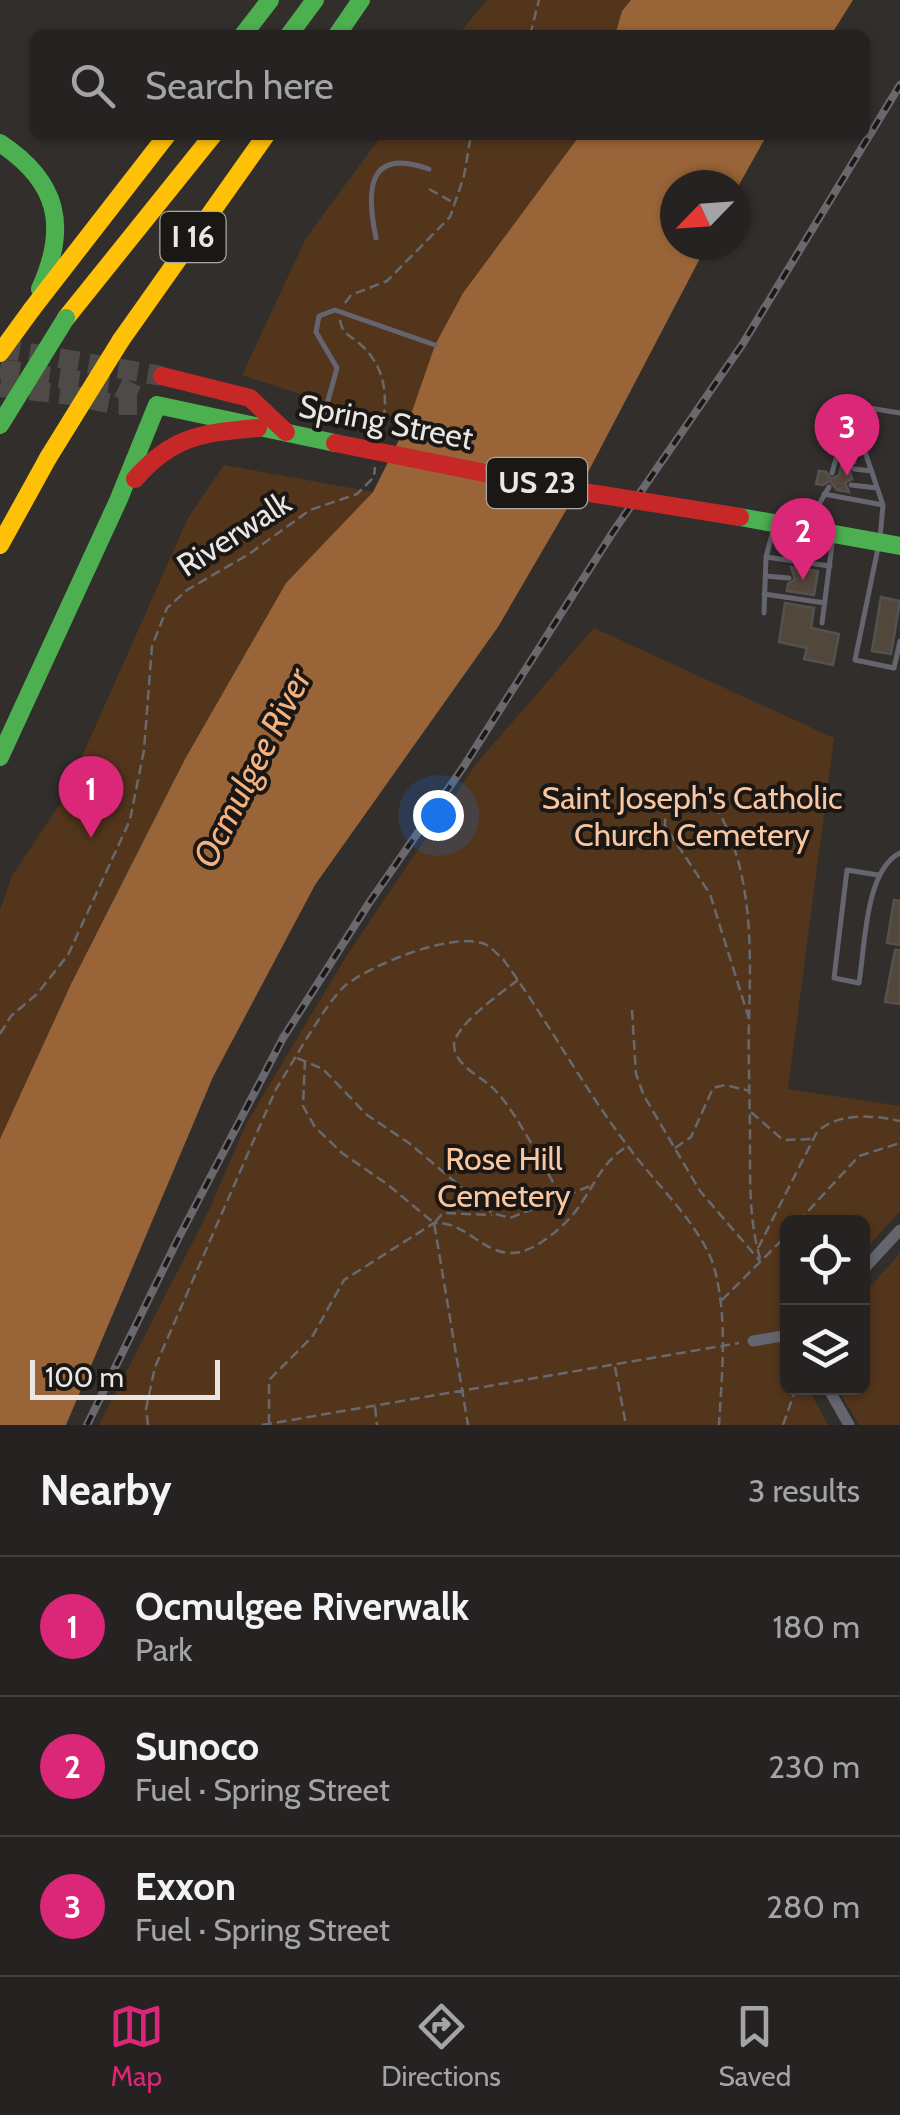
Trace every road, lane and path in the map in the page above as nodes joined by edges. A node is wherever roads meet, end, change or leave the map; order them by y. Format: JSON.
{"nodes":[{"id":1,"x":270,"y":0,"type":"edge"},
{"id":2,"x":315,"y":0,"type":"edge"},
{"id":3,"x":362,"y":0,"type":"edge"},
{"id":4,"x":539,"y":0,"type":"edge"},
{"id":5,"x":247,"y":30,"type":"edge"},
{"id":6,"x":294,"y":30,"type":"edge"},
{"id":7,"x":341,"y":30,"type":"edge"},
{"id":8,"x":531,"y":30,"type":"edge"},
{"id":9,"x":163,"y":140,"type":"edge"},
{"id":10,"x":209,"y":140,"type":"edge"},
{"id":11,"x":262,"y":140,"type":"edge"},
{"id":12,"x":469,"y":140,"type":"edge"},
{"id":13,"x":0,"y":143,"type":"edge"},
{"id":14,"x":429,"y":169,"type":"dead end"},
{"id":15,"x":429,"y":189,"type":"dead end"},
{"id":16,"x":456,"y":204,"type":"junction"},
{"id":17,"x":376,"y":238,"type":"dead end"},
{"id":18,"x":32,"y":309,"type":"junction"},
{"id":19,"x":342,"y":312,"type":"junction"},
{"id":20,"x":435,"y":345,"type":"dead end"},
{"id":21,"x":3,"y":349,"type":"edge"},
{"id":22,"x":162,"y":376,"type":"tunnel mouth"},
{"id":23,"x":869,"y":408,"type":"dead end"},
{"id":24,"x":900,"y":413,"type":"edge"},
{"id":25,"x":0,"y":425,"type":"edge"},
{"id":26,"x":258,"y":428,"type":"junction"},
{"id":27,"x":286,"y":432,"type":"junction"},
{"id":28,"x":381,"y":438,"type":"dead end"},
{"id":29,"x":326,"y":442,"type":"junction"},
{"id":30,"x":857,"y":455,"type":"dead end"},
{"id":31,"x":868,"y":456,"type":"junction"},
{"id":32,"x":377,"y":458,"type":"dead end"},
{"id":33,"x":854,"y":468,"type":"dead end"},
{"id":34,"x":836,"y":469,"type":"dead end"},
{"id":35,"x":872,"y":471,"type":"junction"},
{"id":36,"x":851,"y":484,"type":"dead end"},
{"id":37,"x":829,"y":487,"type":"dead end"},
{"id":38,"x":878,"y":488,"type":"junction"},
{"id":39,"x":824,"y":494,"type":"junction"},
{"id":40,"x":118,"y":501,"type":"junction"},
{"id":41,"x":883,"y":505,"type":"junction"},
{"id":42,"x":775,"y":524,"type":"junction"},
{"id":43,"x":805,"y":528,"type":"junction"},
{"id":44,"x":834,"y":534,"type":"junction"},
{"id":45,"x":880,"y":542,"type":"junction"},
{"id":46,"x":0,"y":545,"type":"edge"},
{"id":47,"x":900,"y":546,"type":"edge"},
{"id":48,"x":766,"y":557,"type":"junction"},
{"id":49,"x":830,"y":566,"type":"junction"},
{"id":50,"x":765,"y":576,"type":"junction"},
{"id":51,"x":789,"y":578,"type":"dead end"},
{"id":52,"x":816,"y":582,"type":"dead end"},
{"id":53,"x":827,"y":584,"type":"junction"},
{"id":54,"x":764,"y":594,"type":"junction"},
{"id":55,"x":825,"y":603,"type":"junction"},
{"id":56,"x":764,"y":613,"type":"dead end"},
{"id":57,"x":822,"y":623,"type":"dead end"},
{"id":58,"x":900,"y":641,"type":"edge"},
{"id":59,"x":0,"y":757,"type":"edge"},
{"id":60,"x":900,"y":853,"type":"edge"},
{"id":61,"x":878,"y":875,"type":"junction"},
{"id":62,"x":518,"y":980,"type":"junction"},
{"id":63,"x":632,"y":1010,"type":"dead end"},
{"id":64,"x":749,"y":1019,"type":"junction"},
{"id":65,"x":0,"y":1034,"type":"edge"},
{"id":66,"x":296,"y":1058,"type":"junction"},
{"id":67,"x":305,"y":1060,"type":"junction"},
{"id":68,"x":750,"y":1090,"type":"junction"},
{"id":69,"x":750,"y":1110,"type":"junction"},
{"id":70,"x":900,"y":1121,"type":"edge"},
{"id":71,"x":813,"y":1139,"type":"junction"},
{"id":72,"x":900,"y":1142,"type":"edge"},
{"id":73,"x":627,"y":1146,"type":"junction"},
{"id":74,"x":674,"y":1149,"type":"junction"},
{"id":75,"x":592,"y":1185,"type":"junction"},
{"id":76,"x":562,"y":1197,"type":"junction"},
{"id":77,"x":499,"y":1215,"type":"junction"},
{"id":78,"x":804,"y":1215,"type":"edge"},
{"id":79,"x":434,"y":1224,"type":"junction"},
{"id":80,"x":900,"y":1230,"type":"edge"},
{"id":81,"x":780,"y":1242,"type":"edge"},
{"id":82,"x":757,"y":1250,"type":"junction"},
{"id":83,"x":760,"y":1262,"type":"junction"},
{"id":84,"x":870,"y":1262,"type":"edge"},
{"id":85,"x":720,"y":1301,"type":"junction"},
{"id":86,"x":780,"y":1337,"type":"edge"},
{"id":87,"x":753,"y":1341,"type":"joint"},
{"id":88,"x":725,"y":1345,"type":"junction"},
{"id":89,"x":615,"y":1364,"type":"junction"},
{"id":90,"x":462,"y":1390,"type":"junction"},
{"id":91,"x":794,"y":1395,"type":"edge"},
{"id":92,"x":832,"y":1395,"type":"edge"},
{"id":93,"x":374,"y":1406,"type":"junction"},
{"id":94,"x":269,"y":1424,"type":"edge"},
{"id":95,"x":148,"y":1425,"type":"edge"},
{"id":96,"x":262,"y":1425,"type":"edge"},
{"id":97,"x":377,"y":1425,"type":"edge"},
{"id":98,"x":468,"y":1425,"type":"edge"},
{"id":99,"x":626,"y":1425,"type":"edge"},
{"id":100,"x":720,"y":1425,"type":"edge"},
{"id":101,"x":783,"y":1425,"type":"edge"},
{"id":102,"x":849,"y":1425,"type":"edge"}],
"edges":[{"from":1,"to":5,"type":"main road"},
{"from":2,"to":6,"type":"main road"},
{"from":3,"to":7,"type":"main road"},
{"from":4,"to":8,"type":"path"},
{"from":9,"to":18,"type":"main road","number":"I 16"},
{"from":10,"to":25,"type":"main road","number":"I 16","bridge":true},
{"from":11,"to":46,"type":"main road","number":"I 16","bridge":true},
{"from":12,"to":16,"type":"path"},
{"from":13,"to":18,"type":"main road","number":"I 16"},
{"from":14,"to":17,"type":"lane"},
{"from":15,"to":16,"type":"path"},
{"from":16,"to":19,"type":"path"},
{"from":18,"to":21,"type":"main road","number":"I 16","bridge":true},
{"from":19,"to":20,"type":"lane"},
{"from":19,"to":28,"type":"path"},
{"from":19,"to":29,"type":"lane"},
{"from":22,"to":27,"type":"main road"},
{"from":23,"to":24,"type":"lane"},
{"from":26,"to":27,"type":"main road","name":"Spring Street","number":"US 23"},
{"from":26,"to":40,"type":"main road"},
{"from":26,"to":40,"type":"main road","name":"Spring Street","number":"US 23"},
{"from":27,"to":29,"type":"main road","name":"Spring Street","number":"US 23"},
{"from":29,"to":42,"type":"main road","name":"Spring Street","number":"US 23","bridge":true},
{"from":30,"to":31,"type":"lane"},
{"from":31,"to":34,"type":"lane"},
{"from":31,"to":35,"type":"lane"},
{"from":32,"to":65,"type":"path","name":"Riverwalk"},
{"from":33,"to":35,"type":"lane"},
{"from":35,"to":38,"type":"lane"},
{"from":36,"to":38,"type":"lane"},
{"from":37,"to":39,"type":"lane"},
{"from":38,"to":41,"type":"lane"},
{"from":39,"to":41,"type":"lane"},
{"from":39,"to":43,"type":"lane"},
{"from":40,"to":59,"type":"main road"},
{"from":41,"to":45,"type":"lane"},
{"from":42,"to":43,"type":"main road","name":"Spring Street","number":"US 23"},
{"from":42,"to":48,"type":"lane"},
{"from":43,"to":44,"type":"main road","name":"Spring Street","number":"US 23"},
{"from":44,"to":45,"type":"main road","name":"Spring Street","number":"US 23"},
{"from":44,"to":49,"type":"lane"},
{"from":45,"to":47,"type":"main road","name":"Spring Street","number":"US 23"},
{"from":45,"to":58,"type":"lane"},
{"from":48,"to":49,"type":"lane"},
{"from":48,"to":50,"type":"lane"},
{"from":49,"to":53,"type":"lane"},
{"from":50,"to":51,"type":"lane"},
{"from":50,"to":54,"type":"lane"},
{"from":52,"to":53,"type":"lane"},
{"from":53,"to":55,"type":"lane"},
{"from":54,"to":55,"type":"lane"},
{"from":54,"to":56,"type":"lane"},
{"from":55,"to":57,"type":"lane"},
{"from":60,"to":61,"type":"lane"},
{"from":61,"to":61,"type":"lane"},
{"from":62,"to":66,"type":"path"},
{"from":62,"to":73,"type":"path"},
{"from":62,"to":76,"type":"path"},
{"from":63,"to":74,"type":"path"},
{"from":64,"to":64,"type":"path"},
{"from":64,"to":68,"type":"path"},
{"from":66,"to":67,"type":"path"},
{"from":66,"to":95,"type":"path"},
{"from":67,"to":77,"type":"path"},
{"from":67,"to":79,"type":"path"},
{"from":68,"to":69,"type":"path"},
{"from":68,"to":74,"type":"path"},
{"from":69,"to":71,"type":"path"},
{"from":69,"to":82,"type":"path"},
{"from":70,"to":71,"type":"path"},
{"from":71,"to":82,"type":"path"},
{"from":72,"to":78,"type":"path"},
{"from":73,"to":75,"type":"path"},
{"from":73,"to":85,"type":"path"},
{"from":74,"to":83,"type":"path"},
{"from":75,"to":76,"type":"path"},
{"from":75,"to":79,"type":"path"},
{"from":76,"to":77,"type":"path"},
{"from":77,"to":79,"type":"path"},
{"from":79,"to":90,"type":"path"},
{"from":79,"to":94,"type":"path"},
{"from":80,"to":84,"type":"street"},
{"from":81,"to":83,"type":"path"},
{"from":82,"to":83,"type":"path"},
{"from":83,"to":85,"type":"path"},
{"from":85,"to":88,"type":"path"},
{"from":86,"to":87,"type":"street"},
{"from":87,"to":88,"type":"path"},
{"from":88,"to":89,"type":"path"},
{"from":88,"to":100,"type":"path"},
{"from":89,"to":90,"type":"path"},
{"from":89,"to":99,"type":"path"},
{"from":90,"to":93,"type":"path"},
{"from":90,"to":98,"type":"path"},
{"from":91,"to":101,"type":"path"},
{"from":92,"to":102,"type":"street"},
{"from":93,"to":94,"type":"path"},
{"from":93,"to":97,"type":"path"},
{"from":94,"to":96,"type":"path"}]}
